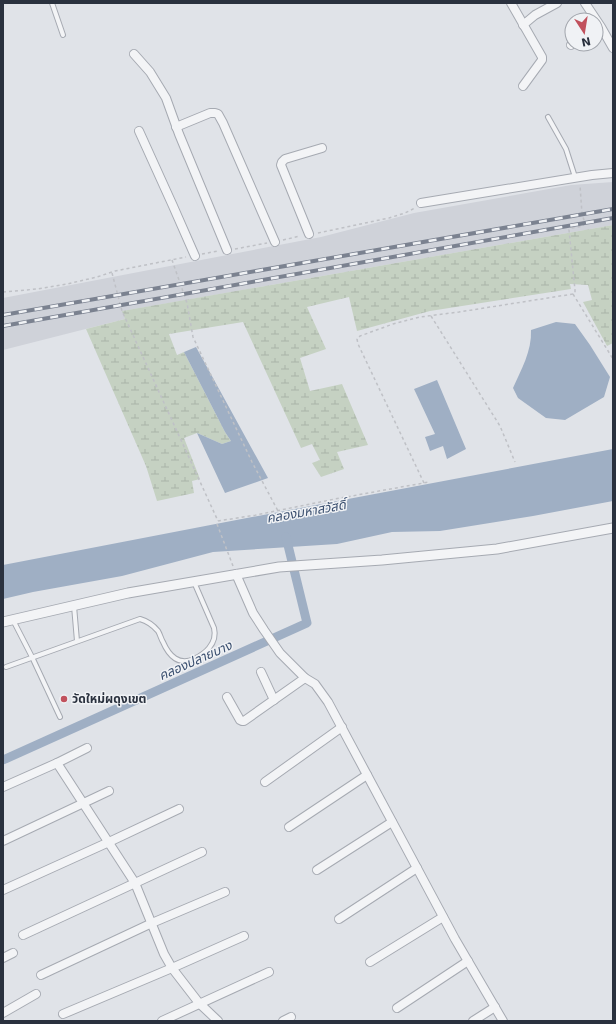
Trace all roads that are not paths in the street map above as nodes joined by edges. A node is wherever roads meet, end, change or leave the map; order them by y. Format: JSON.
{"nodes":[{"id":1,"x":52,"y":3,"type":"edge"},
{"id":2,"x":511,"y":3,"type":"edge"},
{"id":3,"x":557,"y":3,"type":"edge"},
{"id":4,"x":585,"y":3,"type":"edge"},
{"id":5,"x":590,"y":12,"type":"edge"},
{"id":6,"x":523,"y":25,"type":"junction"},
{"id":7,"x":63,"y":35,"type":"dead end"},
{"id":8,"x":604,"y":36,"type":"edge"},
{"id":9,"x":613,"y":48,"type":"edge"},
{"id":10,"x":134,"y":54,"type":"dead end"},
{"id":11,"x":523,"y":86,"type":"dead end"},
{"id":12,"x":548,"y":117,"type":"dead end"},
{"id":13,"x":176,"y":127,"type":"junction"},
{"id":14,"x":138,"y":130,"type":"dead end"},
{"id":15,"x":322,"y":148,"type":"dead end"},
{"id":16,"x":613,"y":173,"type":"edge"},
{"id":17,"x":577,"y":177,"type":"junction"},
{"id":18,"x":421,"y":203,"type":"road end"},
{"id":19,"x":309,"y":234,"type":"road end"},
{"id":20,"x":275,"y":242,"type":"road end"},
{"id":21,"x":227,"y":250,"type":"road end"},
{"id":22,"x":195,"y":256,"type":"road end"},
{"id":23,"x":613,"y":528,"type":"edge"},
{"id":24,"x":236,"y":574,"type":"junction"},
{"id":25,"x":194,"y":581,"type":"junction"},
{"id":26,"x":74,"y":606,"type":"junction"},
{"id":27,"x":12,"y":619,"type":"junction"},
{"id":28,"x":3,"y":622,"type":"edge"},
{"id":29,"x":78,"y":641,"type":"junction"},
{"id":30,"x":32,"y":657,"type":"junction"},
{"id":31,"x":6,"y":667,"type":"dead end"},
{"id":32,"x":261,"y":672,"type":"dead end"},
{"id":33,"x":305,"y":678,"type":"junction"},
{"id":34,"x":227,"y":697,"type":"dead end"},
{"id":35,"x":274,"y":700,"type":"junction"},
{"id":36,"x":60,"y":717,"type":"dead end"},
{"id":37,"x":342,"y":728,"type":"junction"},
{"id":38,"x":87,"y":748,"type":"dead end"},
{"id":39,"x":57,"y":763,"type":"junction"},
{"id":40,"x":367,"y":775,"type":"junction"},
{"id":41,"x":265,"y":782,"type":"dead end"},
{"id":42,"x":3,"y":787,"type":"edge"},
{"id":43,"x":109,"y":791,"type":"dead end"},
{"id":44,"x":83,"y":803,"type":"junction"},
{"id":45,"x":179,"y":809,"type":"dead end"},
{"id":46,"x":392,"y":822,"type":"junction"},
{"id":47,"x":288,"y":827,"type":"dead end"},
{"id":48,"x":3,"y":841,"type":"edge"},
{"id":49,"x":109,"y":842,"type":"junction"},
{"id":50,"x":202,"y":852,"type":"dead end"},
{"id":51,"x":417,"y":868,"type":"junction"},
{"id":52,"x":317,"y":870,"type":"dead end"},
{"id":53,"x":135,"y":883,"type":"junction"},
{"id":54,"x":3,"y":890,"type":"edge"},
{"id":55,"x":225,"y":892,"type":"dead end"},
{"id":56,"x":443,"y":917,"type":"junction"},
{"id":57,"x":339,"y":918,"type":"dead end"},
{"id":58,"x":152,"y":923,"type":"junction"},
{"id":59,"x":23,"y":935,"type":"dead end"},
{"id":60,"x":244,"y":936,"type":"dead end"},
{"id":61,"x":13,"y":953,"type":"dead end"},
{"id":62,"x":3,"y":958,"type":"edge"},
{"id":63,"x":468,"y":961,"type":"junction"},
{"id":64,"x":370,"y":962,"type":"dead end"},
{"id":65,"x":172,"y":968,"type":"junction"},
{"id":66,"x":269,"y":972,"type":"dead end"},
{"id":67,"x":41,"y":975,"type":"dead end"},
{"id":68,"x":36,"y":994,"type":"dead end"},
{"id":69,"x":199,"y":1004,"type":"junction"},
{"id":70,"x":495,"y":1007,"type":"junction"},
{"id":71,"x":397,"y":1008,"type":"dead end"},
{"id":72,"x":3,"y":1013,"type":"edge"},
{"id":73,"x":63,"y":1014,"type":"dead end"},
{"id":74,"x":292,"y":1017,"type":"dead end"},
{"id":75,"x":162,"y":1021,"type":"edge"},
{"id":76,"x":218,"y":1021,"type":"edge"},
{"id":77,"x":283,"y":1021,"type":"edge"},
{"id":78,"x":473,"y":1021,"type":"edge"},
{"id":79,"x":503,"y":1021,"type":"edge"}],
"edges":[{"from":1,"to":7,"type":"lane"},
{"from":2,"to":6,"type":"street"},
{"from":3,"to":6,"type":"street"},
{"from":4,"to":5,"type":"street"},
{"from":6,"to":11,"type":"street"},
{"from":8,"to":9,"type":"street"},
{"from":10,"to":13,"type":"street"},
{"from":12,"to":17,"type":"lane"},
{"from":13,"to":20,"type":"street"},
{"from":13,"to":21,"type":"street"},
{"from":14,"to":22,"type":"street"},
{"from":15,"to":19,"type":"street"},
{"from":16,"to":17,"type":"street"},
{"from":17,"to":18,"type":"street"},
{"from":23,"to":24,"type":"street"},
{"from":24,"to":25,"type":"street"},
{"from":24,"to":33,"type":"street"},
{"from":25,"to":26,"type":"street"},
{"from":25,"to":29,"type":"lane"},
{"from":26,"to":27,"type":"street"},
{"from":26,"to":29,"type":"lane"},
{"from":27,"to":28,"type":"street"},
{"from":27,"to":30,"type":"lane"},
{"from":29,"to":30,"type":"lane"},
{"from":30,"to":31,"type":"lane"},
{"from":30,"to":36,"type":"lane"},
{"from":32,"to":35,"type":"street"},
{"from":33,"to":35,"type":"street"},
{"from":33,"to":37,"type":"street"},
{"from":34,"to":35,"type":"street"},
{"from":37,"to":40,"type":"street"},
{"from":37,"to":41,"type":"street"},
{"from":38,"to":39,"type":"street"},
{"from":39,"to":42,"type":"street"},
{"from":39,"to":44,"type":"street"},
{"from":40,"to":46,"type":"street"},
{"from":40,"to":47,"type":"street"},
{"from":43,"to":44,"type":"street"},
{"from":44,"to":48,"type":"street"},
{"from":44,"to":49,"type":"street"},
{"from":45,"to":49,"type":"street"},
{"from":46,"to":51,"type":"street"},
{"from":46,"to":52,"type":"street"},
{"from":49,"to":53,"type":"street"},
{"from":49,"to":54,"type":"street"},
{"from":50,"to":53,"type":"street"},
{"from":51,"to":56,"type":"street"},
{"from":51,"to":57,"type":"street"},
{"from":53,"to":58,"type":"street"},
{"from":53,"to":59,"type":"street"},
{"from":55,"to":58,"type":"street"},
{"from":56,"to":63,"type":"street"},
{"from":56,"to":64,"type":"street"},
{"from":58,"to":65,"type":"street"},
{"from":58,"to":67,"type":"street"},
{"from":60,"to":65,"type":"street"},
{"from":61,"to":62,"type":"street"},
{"from":63,"to":70,"type":"street"},
{"from":63,"to":71,"type":"street"},
{"from":65,"to":69,"type":"street"},
{"from":65,"to":73,"type":"street"},
{"from":66,"to":69,"type":"street"},
{"from":68,"to":72,"type":"street"},
{"from":69,"to":75,"type":"street"},
{"from":69,"to":76,"type":"street"},
{"from":70,"to":78,"type":"street"},
{"from":70,"to":79,"type":"street"},
{"from":74,"to":77,"type":"street"}]}
